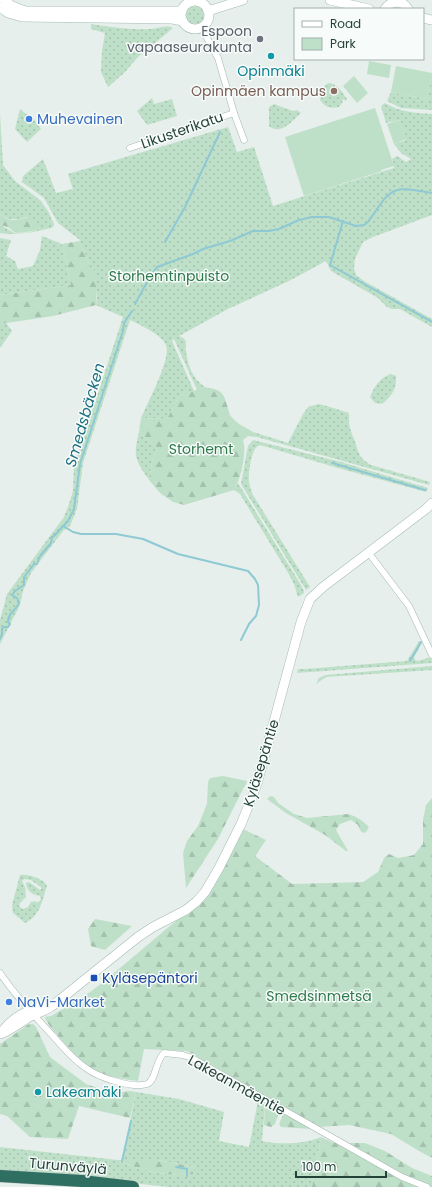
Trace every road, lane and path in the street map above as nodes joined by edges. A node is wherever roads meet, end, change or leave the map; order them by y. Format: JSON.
{"nodes":[{"id":1,"x":4,"y":0,"type":"edge"},
{"id":2,"x":243,"y":0,"type":"edge"},
{"id":3,"x":330,"y":0,"type":"edge"},
{"id":4,"x":397,"y":0,"type":"edge"},
{"id":5,"x":195,"y":1,"type":"edge"},
{"id":6,"x":0,"y":7,"type":"edge"},
{"id":7,"x":367,"y":8,"type":"edge"},
{"id":8,"x":386,"y":8,"type":"edge"},
{"id":9,"x":407,"y":8,"type":"edge"},
{"id":10,"x":182,"y":11,"type":"junction"},
{"id":11,"x":208,"y":11,"type":"junction"},
{"id":12,"x":183,"y":21,"type":"junction"},
{"id":13,"x":201,"y":27,"type":"junction"},
{"id":14,"x":234,"y":113,"type":"junction"},
{"id":15,"x":244,"y":140,"type":"dead end"},
{"id":16,"x":130,"y":148,"type":"dead end"},
{"id":17,"x":432,"y":502,"type":"edge"},
{"id":18,"x":368,"y":552,"type":"junction"},
{"id":19,"x":432,"y":655,"type":"edge"},
{"id":20,"x":0,"y":973,"type":"edge"},
{"id":21,"x":32,"y":1012,"type":"junction"},
{"id":22,"x":0,"y":1035,"type":"edge"},
{"id":23,"x":0,"y":1176,"type":"edge"},
{"id":24,"x":133,"y":1187,"type":"edge"},
{"id":25,"x":427,"y":1187,"type":"edge"}],
"edges":[{"from":1,"to":10,"type":"main road"},
{"from":2,"to":11,"type":"main road"},
{"from":3,"to":7,"type":"main road"},
{"from":4,"to":8,"type":"main road"},
{"from":4,"to":9,"type":"main road"},
{"from":5,"to":10,"type":"main road"},
{"from":5,"to":11,"type":"main road"},
{"from":6,"to":12,"type":"main road"},
{"from":7,"to":8,"type":"main road"},
{"from":10,"to":12,"type":"main road"},
{"from":11,"to":13,"type":"main road"},
{"from":12,"to":13,"type":"main road"},
{"from":13,"to":14,"type":"street"},
{"from":14,"to":15,"type":"street"},
{"from":14,"to":16,"type":"street","name":"Likusterikatu"},
{"from":17,"to":18,"type":"main road","name":"Kyläsepäntie"},
{"from":18,"to":19,"type":"street"},
{"from":18,"to":21,"type":"main road","name":"Kyläsepäntie"},
{"from":20,"to":21,"type":"street"},
{"from":21,"to":22,"type":"main road","name":"Kyläsepäntie"},
{"from":21,"to":25,"type":"street","name":"Lakeanmäentie"},
{"from":23,"to":24,"type":"highway","name":"Turunväylä"}]}
